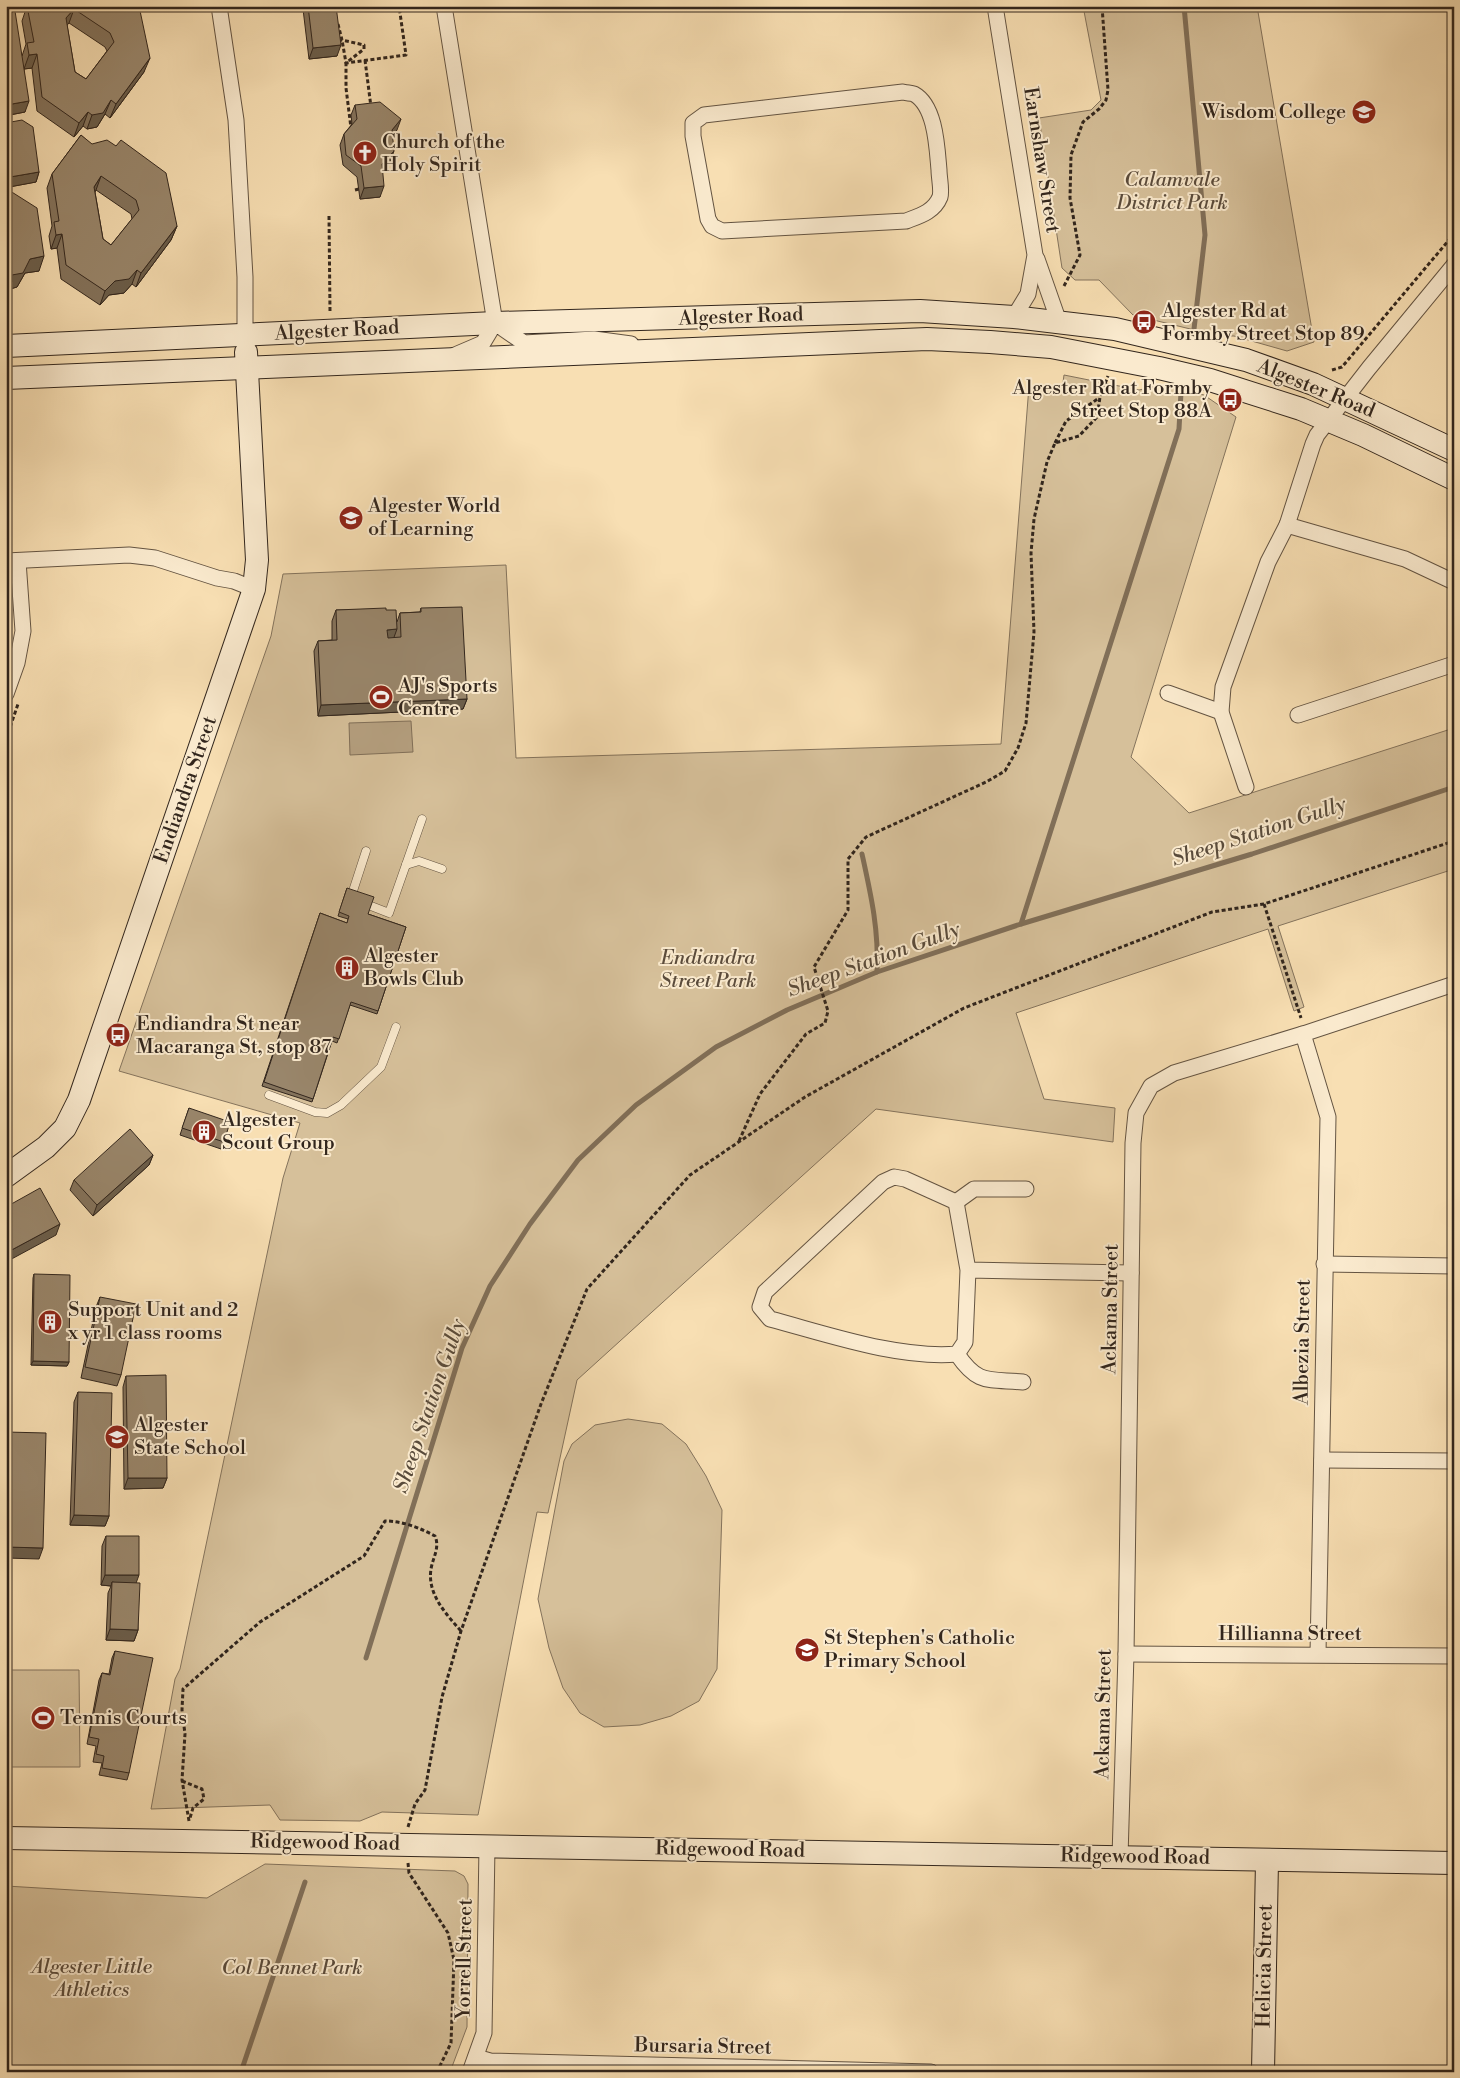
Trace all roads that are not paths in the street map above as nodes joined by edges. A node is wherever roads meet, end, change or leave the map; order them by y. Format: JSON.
{"nodes":[{"id":1,"x":219,"y":6,"type":"edge"},
{"id":2,"x":444,"y":6,"type":"edge"},
{"id":3,"x":995,"y":6,"type":"edge"},
{"id":4,"x":932,"y":118,"type":"joint"},
{"id":5,"x":1035,"y":255,"type":"junction"},
{"id":6,"x":1454,"y":266,"type":"edge"},
{"id":7,"x":1014,"y":317,"type":"junction"},
{"id":8,"x":1059,"y":322,"type":"junction"},
{"id":9,"x":494,"y":323,"type":"junction"},
{"id":10,"x":244,"y":336,"type":"junction"},
{"id":11,"x":6,"y":346,"type":"edge"},
{"id":12,"x":687,"y":350,"type":"junction"},
{"id":13,"x":447,"y":359,"type":"junction"},
{"id":14,"x":247,"y":366,"type":"junction"},
{"id":15,"x":6,"y":378,"type":"edge"},
{"id":16,"x":1347,"y":399,"type":"junction"},
{"id":17,"x":1329,"y":420,"type":"junction"},
{"id":18,"x":1454,"y":450,"type":"edge"},
{"id":19,"x":1454,"y":479,"type":"edge"},
{"id":20,"x":1287,"y":525,"type":"junction"},
{"id":21,"x":12,"y":561,"type":"edge"},
{"id":22,"x":1454,"y":582,"type":"edge"},
{"id":23,"x":254,"y":589,"type":"junction"},
{"id":24,"x":1454,"y":664,"type":"edge"},
{"id":25,"x":1168,"y":693,"type":"dead end"},
{"id":26,"x":6,"y":694,"type":"edge"},
{"id":27,"x":1221,"y":712,"type":"junction"},
{"id":28,"x":1298,"y":715,"type":"dead end"},
{"id":29,"x":1246,"y":786,"type":"dead end"},
{"id":30,"x":422,"y":819,"type":"dead end"},
{"id":31,"x":366,"y":851,"type":"dead end"},
{"id":32,"x":406,"y":865,"type":"junction"},
{"id":33,"x":442,"y":870,"type":"dead end"},
{"id":34,"x":352,"y":894,"type":"edge"},
{"id":35,"x":371,"y":906,"type":"edge"},
{"id":36,"x":1454,"y":984,"type":"edge"},
{"id":37,"x":396,"y":1027,"type":"dead end"},
{"id":38,"x":1302,"y":1034,"type":"junction"},
{"id":39,"x":269,"y":1095,"type":"dead end"},
{"id":40,"x":6,"y":1176,"type":"edge"},
{"id":41,"x":1026,"y":1189,"type":"dead end"},
{"id":42,"x":956,"y":1202,"type":"junction"},
{"id":43,"x":1324,"y":1264,"type":"junction"},
{"id":44,"x":1454,"y":1266,"type":"edge"},
{"id":45,"x":968,"y":1270,"type":"junction"},
{"id":46,"x":1131,"y":1273,"type":"junction"},
{"id":47,"x":957,"y":1354,"type":"junction"},
{"id":48,"x":1023,"y":1382,"type":"dead end"},
{"id":49,"x":1322,"y":1460,"type":"junction"},
{"id":50,"x":1454,"y":1462,"type":"edge"},
{"id":51,"x":1126,"y":1654,"type":"junction"},
{"id":52,"x":1318,"y":1654,"type":"junction"},
{"id":53,"x":1454,"y":1656,"type":"edge"},
{"id":54,"x":6,"y":1838,"type":"edge"},
{"id":55,"x":488,"y":1846,"type":"junction"},
{"id":56,"x":1120,"y":1857,"type":"junction"},
{"id":57,"x":1266,"y":1860,"type":"junction"},
{"id":58,"x":1454,"y":1864,"type":"edge"},
{"id":59,"x":476,"y":2057,"type":"junction"},
{"id":60,"x":669,"y":2069,"type":"edge"},
{"id":61,"x":869,"y":2071,"type":"edge"},
{"id":62,"x":470,"y":2072,"type":"edge"},
{"id":63,"x":930,"y":2072,"type":"edge"},
{"id":64,"x":1263,"y":2072,"type":"edge"}],
"edges":[{"from":1,"to":10,"type":"street"},
{"from":2,"to":9,"type":"street"},
{"from":3,"to":5,"type":"street","name":"Earnshaw Street"},
{"from":4,"to":4,"type":"street"},
{"from":5,"to":7,"type":"street","name":"Earnshaw Street"},
{"from":5,"to":8,"type":"street"},
{"from":6,"to":16,"type":"street"},
{"from":7,"to":8,"type":"main road","name":"Algester Road"},
{"from":7,"to":9,"type":"main road","name":"Algester Road"},
{"from":8,"to":16,"type":"main road","name":"Algester Road"},
{"from":9,"to":10,"type":"main road","name":"Algester Road"},
{"from":9,"to":12,"type":"street"},
{"from":9,"to":13,"type":"street"},
{"from":10,"to":11,"type":"main road","name":"Algester Road"},
{"from":10,"to":14,"type":"main road","name":"Endiandra Street"},
{"from":12,"to":13,"type":"main road","name":"Algester Road"},
{"from":12,"to":17,"type":"main road","name":"Algester Road"},
{"from":13,"to":14,"type":"main road","name":"Algester Road"},
{"from":14,"to":15,"type":"main road","name":"Algester Road"},
{"from":14,"to":23,"type":"main road","name":"Endiandra Street"},
{"from":16,"to":17,"type":"street"},
{"from":16,"to":18,"type":"main road","name":"Algester Road"},
{"from":17,"to":19,"type":"main road","name":"Algester Road"},
{"from":17,"to":20,"type":"street"},
{"from":20,"to":22,"type":"street"},
{"from":20,"to":27,"type":"street"},
{"from":21,"to":23,"type":"street"},
{"from":21,"to":26,"type":"street"},
{"from":23,"to":40,"type":"main road","name":"Endiandra Street"},
{"from":24,"to":28,"type":"street"},
{"from":25,"to":27,"type":"street"},
{"from":27,"to":29,"type":"street"},
{"from":30,"to":32,"type":"lane"},
{"from":31,"to":34,"type":"lane"},
{"from":32,"to":33,"type":"lane"},
{"from":32,"to":35,"type":"lane"},
{"from":36,"to":38,"type":"street","name":"Ackama Street"},
{"from":37,"to":39,"type":"lane"},
{"from":38,"to":43,"type":"street","name":"Albezia Street"},
{"from":38,"to":46,"type":"street","name":"Ackama Street"},
{"from":41,"to":42,"type":"street"},
{"from":42,"to":45,"type":"street"},
{"from":42,"to":47,"type":"street"},
{"from":43,"to":44,"type":"street"},
{"from":43,"to":49,"type":"street","name":"Albezia Street"},
{"from":45,"to":46,"type":"street"},
{"from":45,"to":47,"type":"street"},
{"from":46,"to":51,"type":"street","name":"Ackama Street"},
{"from":47,"to":48,"type":"street"},
{"from":49,"to":50,"type":"street"},
{"from":49,"to":52,"type":"street","name":"Albezia Street"},
{"from":51,"to":52,"type":"street","name":"Hillianna Street"},
{"from":51,"to":56,"type":"street","name":"Ackama Street"},
{"from":52,"to":53,"type":"street","name":"Hillianna Street"},
{"from":54,"to":55,"type":"main road","name":"Ridgewood Road"},
{"from":55,"to":56,"type":"main road","name":"Ridgewood Road"},
{"from":55,"to":59,"type":"street","name":"Yorrell Street"},
{"from":56,"to":57,"type":"main road","name":"Ridgewood Road"},
{"from":57,"to":58,"type":"main road","name":"Ridgewood Road"},
{"from":57,"to":64,"type":"main road","name":"Helicia Street"},
{"from":59,"to":60,"type":"street","name":"Bursaria Street"},
{"from":59,"to":62,"type":"street","name":"Yorrell Street"},
{"from":60,"to":61,"type":"street","name":"Bursaria Street"},
{"from":61,"to":63,"type":"street","name":"Bursaria Street"}]}
